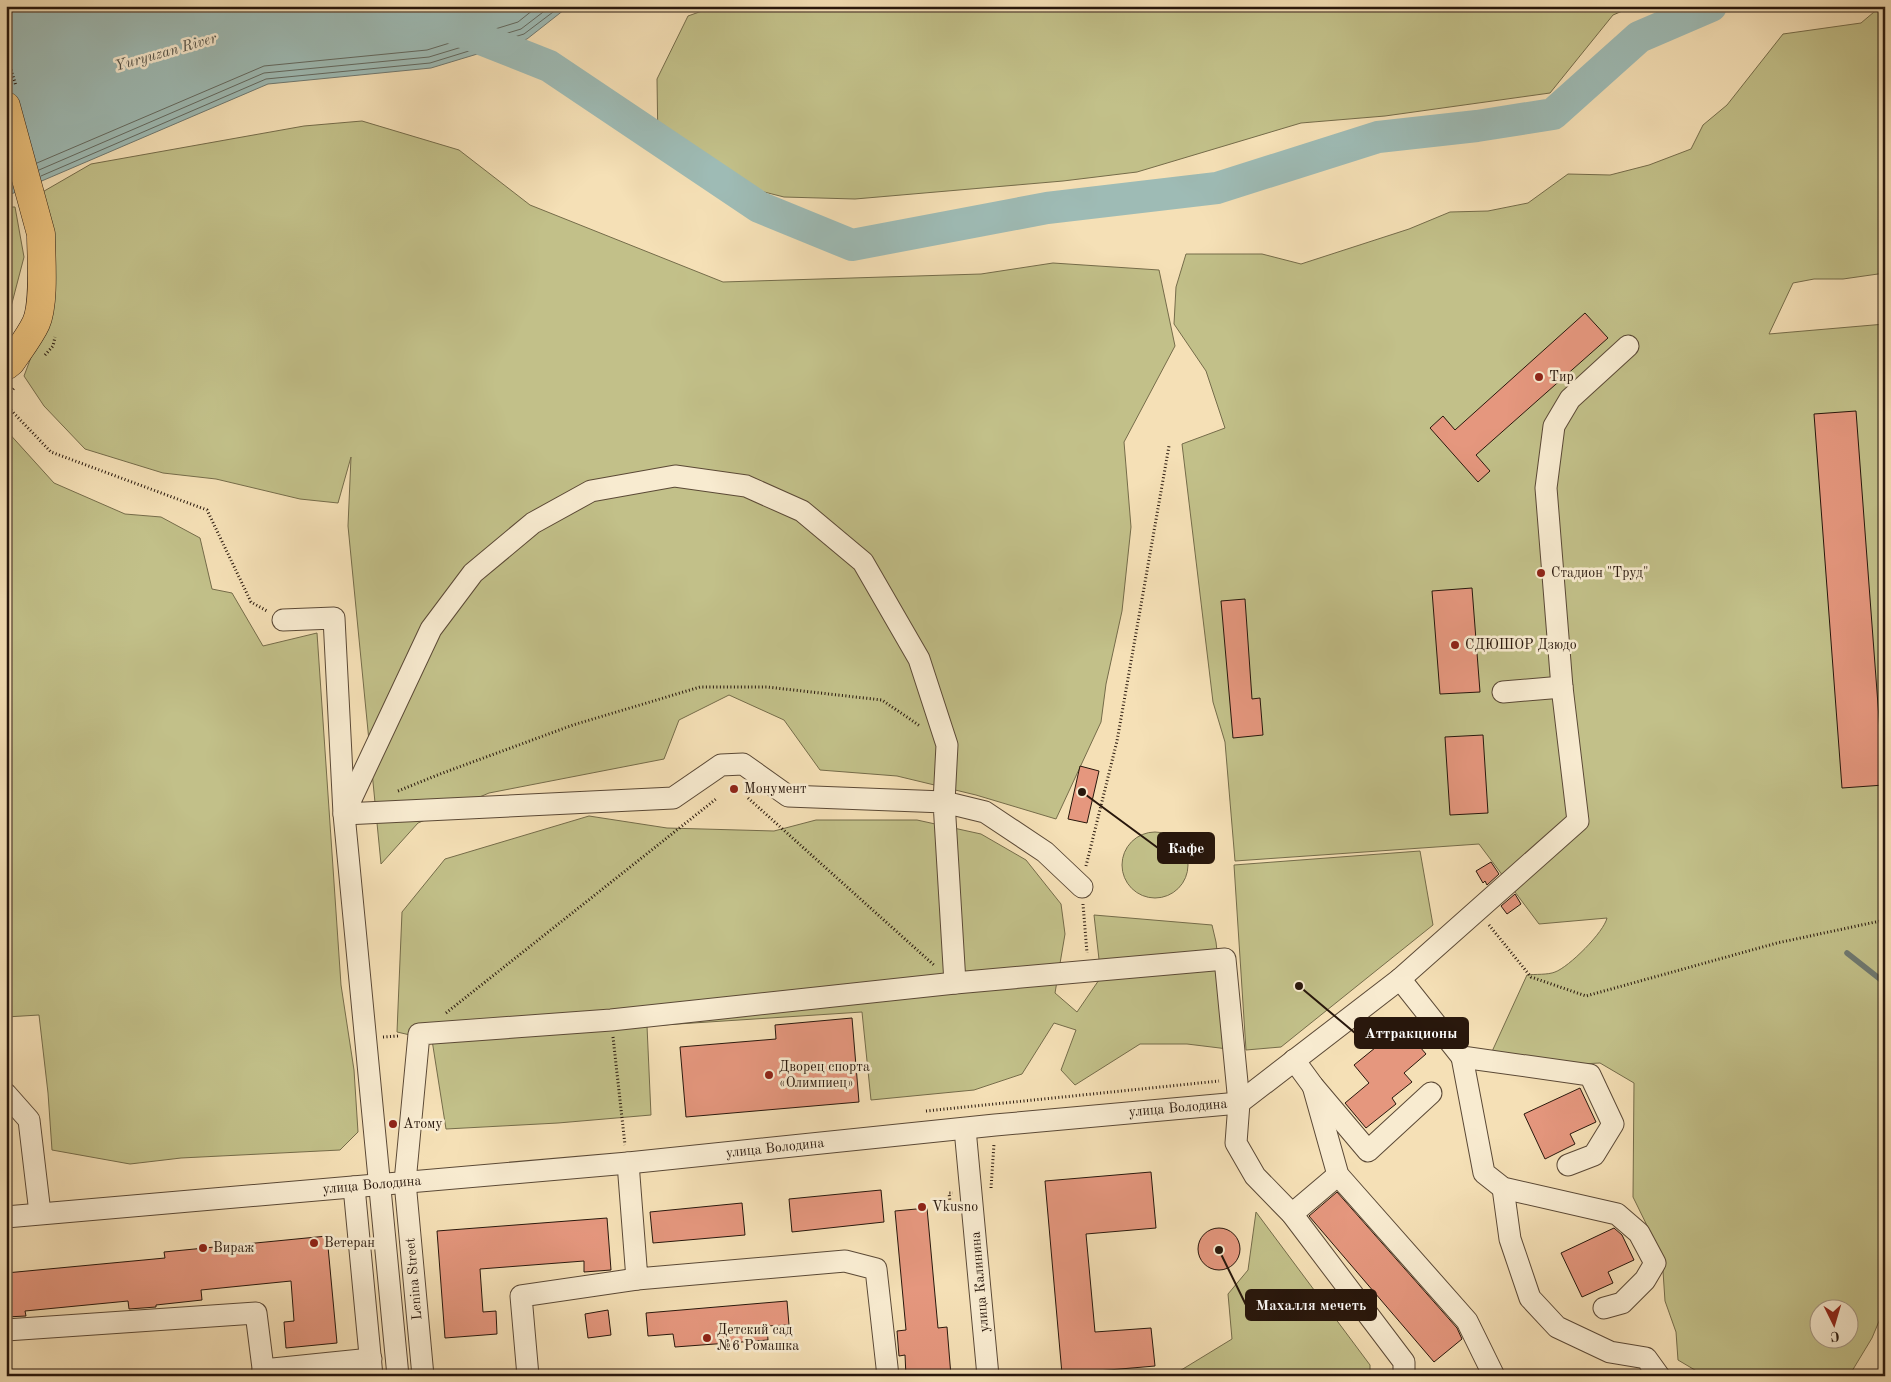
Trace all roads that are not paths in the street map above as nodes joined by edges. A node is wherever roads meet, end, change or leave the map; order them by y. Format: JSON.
{"nodes":[{"id":1,"x":6,"y":106,"type":"edge"},
{"id":2,"x":1628,"y":346,"type":"dead end"},
{"id":3,"x":6,"y":366,"type":"edge"},
{"id":4,"x":283,"y":620,"type":"road end"},
{"id":5,"x":1562,"y":687,"type":"junction"},
{"id":6,"x":1503,"y":692,"type":"dead end"},
{"id":7,"x":944,"y":802,"type":"junction"},
{"id":8,"x":344,"y":814,"type":"junction"},
{"id":9,"x":1082,"y":887,"type":"road end"},
{"id":10,"x":1400,"y":979,"type":"junction"},
{"id":11,"x":955,"y":983,"type":"junction"},
{"id":12,"x":1462,"y":1057,"type":"junction"},
{"id":13,"x":1294,"y":1060,"type":"junction"},
{"id":14,"x":1313,"y":1086,"type":"junction"},
{"id":15,"x":6,"y":1094,"type":"edge"},
{"id":16,"x":1431,"y":1094,"type":"dead end"},
{"id":17,"x":1240,"y":1103,"type":"junction"},
{"id":18,"x":965,"y":1129,"type":"junction"},
{"id":19,"x":628,"y":1163,"type":"junction"},
{"id":20,"x":1568,"y":1165,"type":"dead end"},
{"id":21,"x":1338,"y":1175,"type":"junction"},
{"id":22,"x":405,"y":1182,"type":"junction"},
{"id":23,"x":379,"y":1184,"type":"junction"},
{"id":24,"x":354,"y":1186,"type":"junction"},
{"id":25,"x":1503,"y":1188,"type":"junction"},
{"id":26,"x":40,"y":1213,"type":"junction"},
{"id":27,"x":1292,"y":1214,"type":"junction"},
{"id":28,"x":6,"y":1216,"type":"edge"},
{"id":29,"x":637,"y":1279,"type":"junction"},
{"id":30,"x":1604,"y":1308,"type":"dead end"},
{"id":31,"x":6,"y":1330,"type":"edge"},
{"id":32,"x":371,"y":1367,"type":"edge"},
{"id":33,"x":264,"y":1373,"type":"edge"},
{"id":34,"x":398,"y":1376,"type":"edge"},
{"id":35,"x":423,"y":1376,"type":"edge"},
{"id":36,"x":528,"y":1376,"type":"edge"},
{"id":37,"x":888,"y":1376,"type":"edge"},
{"id":38,"x":988,"y":1376,"type":"edge"},
{"id":39,"x":1404,"y":1376,"type":"edge"},
{"id":40,"x":1494,"y":1376,"type":"edge"},
{"id":41,"x":1659,"y":1376,"type":"edge"}],
"edges":[{"from":1,"to":3,"type":"main road"},
{"from":2,"to":5,"type":"street"},
{"from":4,"to":8,"type":"street"},
{"from":5,"to":6,"type":"street"},
{"from":5,"to":10,"type":"street","name":"улица Володина"},
{"from":7,"to":8,"type":"street"},
{"from":7,"to":8,"type":"street"},
{"from":7,"to":9,"type":"street"},
{"from":7,"to":11,"type":"street"},
{"from":8,"to":23,"type":"street"},
{"from":10,"to":12,"type":"street"},
{"from":10,"to":13,"type":"street","name":"улица Володина"},
{"from":11,"to":17,"type":"street"},
{"from":11,"to":22,"type":"street","name":"Lenina Street"},
{"from":12,"to":20,"type":"street"},
{"from":12,"to":25,"type":"street"},
{"from":13,"to":14,"type":"street"},
{"from":13,"to":17,"type":"street","name":"улица Володина"},
{"from":14,"to":16,"type":"street"},
{"from":14,"to":21,"type":"street"},
{"from":15,"to":26,"type":"street"},
{"from":17,"to":18,"type":"street","name":"улица Володина"},
{"from":17,"to":27,"type":"street"},
{"from":18,"to":19,"type":"street","name":"улица Володина"},
{"from":18,"to":38,"type":"street","name":"улица Калинина"},
{"from":19,"to":22,"type":"street","name":"улица Володина"},
{"from":19,"to":29,"type":"street"},
{"from":21,"to":27,"type":"street"},
{"from":21,"to":40,"type":"street"},
{"from":22,"to":23,"type":"street","name":"улица Володина"},
{"from":22,"to":35,"type":"street","name":"Lenina Street"},
{"from":23,"to":24,"type":"street","name":"улица Володина"},
{"from":23,"to":34,"type":"street"},
{"from":24,"to":26,"type":"street","name":"улица Володина"},
{"from":24,"to":32,"type":"street"},
{"from":25,"to":30,"type":"street"},
{"from":25,"to":41,"type":"street"},
{"from":26,"to":28,"type":"street","name":"улица Володина"},
{"from":27,"to":39,"type":"street"},
{"from":29,"to":36,"type":"street"},
{"from":29,"to":37,"type":"street"},
{"from":31,"to":33,"type":"street"},
{"from":32,"to":33,"type":"street"}]}
